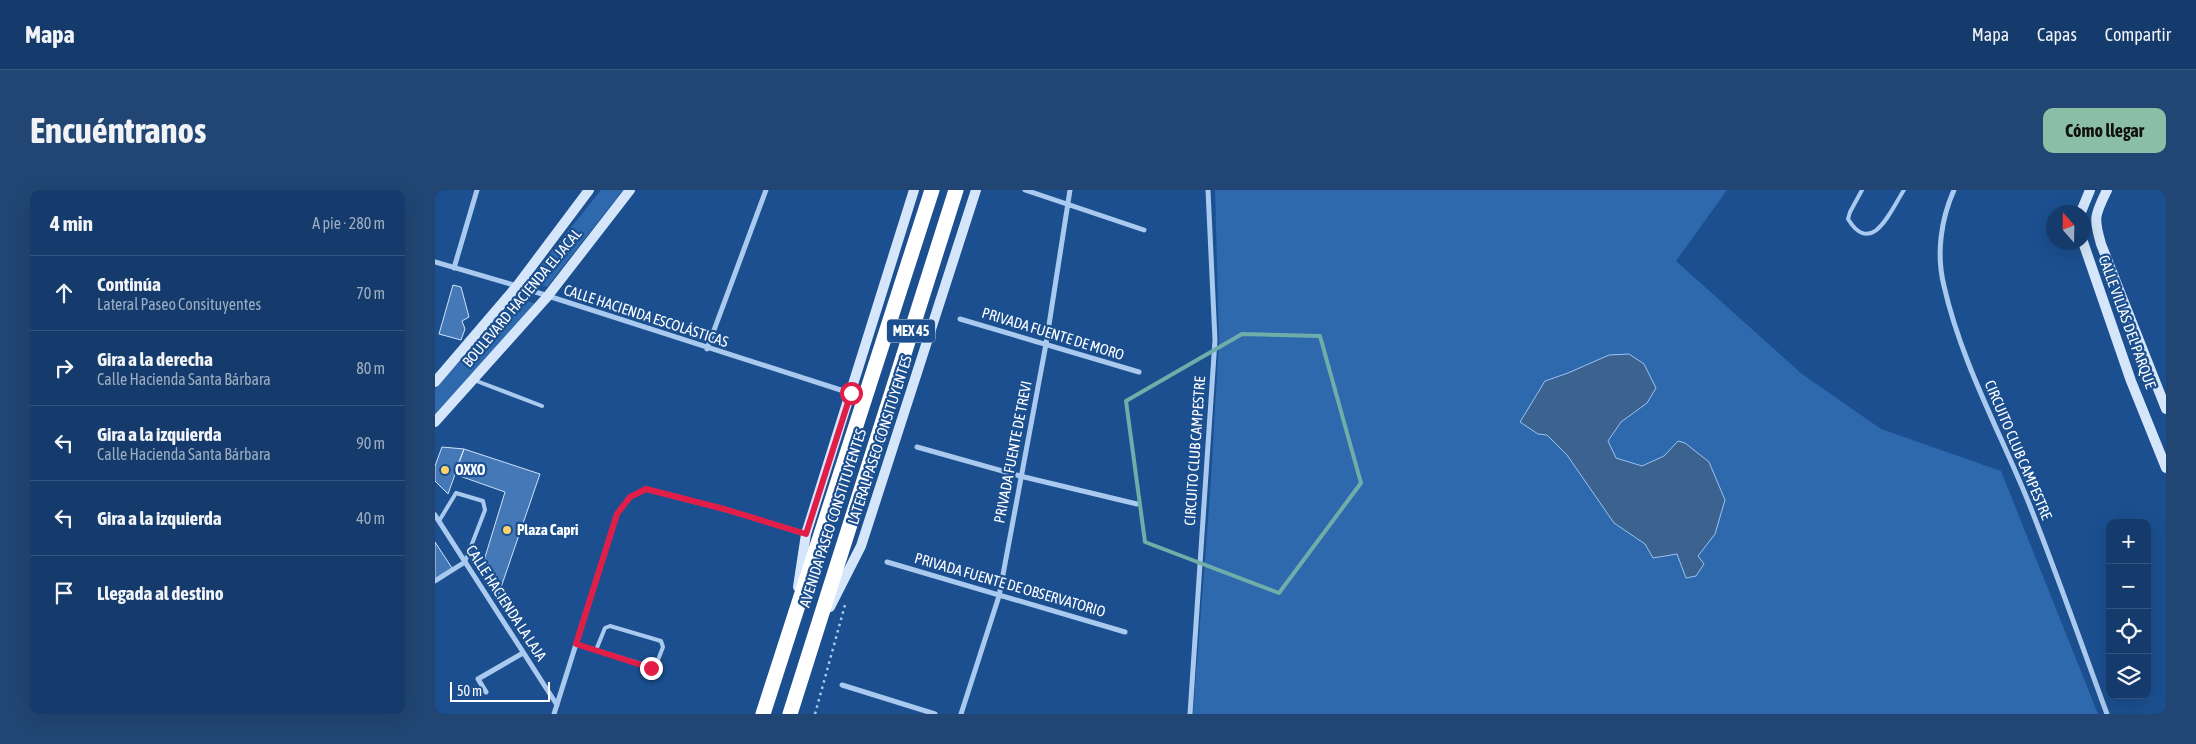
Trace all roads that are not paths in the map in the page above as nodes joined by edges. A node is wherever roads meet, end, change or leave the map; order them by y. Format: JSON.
{"nodes":[{"id":1,"x":477,"y":190,"type":"edge"},
{"id":2,"x":589,"y":190,"type":"edge"},
{"id":3,"x":629,"y":190,"type":"edge"},
{"id":4,"x":766,"y":190,"type":"edge"},
{"id":5,"x":914,"y":190,"type":"edge"},
{"id":6,"x":932,"y":190,"type":"edge"},
{"id":7,"x":956,"y":190,"type":"edge"},
{"id":8,"x":976,"y":190,"type":"edge"},
{"id":9,"x":1025,"y":190,"type":"edge"},
{"id":10,"x":1070,"y":190,"type":"edge"},
{"id":11,"x":1208,"y":190,"type":"edge"},
{"id":12,"x":1862,"y":190,"type":"edge"},
{"id":13,"x":1904,"y":190,"type":"edge"},
{"id":14,"x":1954,"y":190,"type":"edge"},
{"id":15,"x":2090,"y":190,"type":"edge"},
{"id":16,"x":2107,"y":190,"type":"edge"},
{"id":17,"x":1067,"y":204,"type":"junction"},
{"id":18,"x":2084,"y":205,"type":"edge"},
{"id":19,"x":1144,"y":230,"type":"dead end"},
{"id":20,"x":2086,"y":250,"type":"edge"},
{"id":21,"x":435,"y":262,"type":"edge"},
{"id":22,"x":454,"y":268,"type":"junction"},
{"id":23,"x":517,"y":286,"type":"junction"},
{"id":24,"x":547,"y":297,"type":"junction"},
{"id":25,"x":960,"y":319,"type":"dead end"},
{"id":26,"x":1046,"y":344,"type":"junction"},
{"id":27,"x":707,"y":348,"type":"junction"},
{"id":28,"x":1139,"y":372,"type":"dead end"},
{"id":29,"x":473,"y":379,"type":"junction"},
{"id":30,"x":435,"y":382,"type":"edge"},
{"id":31,"x":851,"y":393,"type":"junction"},
{"id":32,"x":542,"y":406,"type":"dead end"},
{"id":33,"x":2166,"y":409,"type":"edge"},
{"id":34,"x":435,"y":422,"type":"edge"},
{"id":35,"x":917,"y":447,"type":"dead end"},
{"id":36,"x":2166,"y":468,"type":"edge"},
{"id":37,"x":1020,"y":476,"type":"junction"},
{"id":38,"x":1137,"y":504,"type":"dead end"},
{"id":39,"x":435,"y":514,"type":"edge"},
{"id":40,"x":439,"y":520,"type":"junction"},
{"id":41,"x":806,"y":534,"type":"junction"},
{"id":42,"x":465,"y":562,"type":"junction"},
{"id":43,"x":887,"y":562,"type":"dead end"},
{"id":44,"x":435,"y":581,"type":"edge"},
{"id":45,"x":999,"y":596,"type":"junction"},
{"id":46,"x":792,"y":625,"type":"junction"},
{"id":47,"x":1125,"y":632,"type":"dead end"},
{"id":48,"x":814,"y":636,"type":"junction"},
{"id":49,"x":576,"y":644,"type":"junction"},
{"id":50,"x":596,"y":650,"type":"junction"},
{"id":51,"x":523,"y":653,"type":"junction"},
{"id":52,"x":842,"y":685,"type":"dead end"},
{"id":53,"x":487,"y":692,"type":"dead end"},
{"id":54,"x":557,"y":705,"type":"junction"},
{"id":55,"x":553,"y":714,"type":"edge"},
{"id":56,"x":763,"y":714,"type":"edge"},
{"id":57,"x":790,"y":714,"type":"edge"},
{"id":58,"x":935,"y":714,"type":"edge"},
{"id":59,"x":961,"y":714,"type":"edge"},
{"id":60,"x":1190,"y":714,"type":"edge"},
{"id":61,"x":2107,"y":714,"type":"edge"}],
"edges":[{"from":1,"to":22,"type":"street"},
{"from":2,"to":23,"type":"main road","name":"BOULEVARD HACIENDA EL JACAL"},
{"from":3,"to":24,"type":"main road","name":"BOULEVARD HACIENDA EL JACAL"},
{"from":4,"to":27,"type":"street"},
{"from":5,"to":31,"type":"main road"},
{"from":6,"to":46,"type":"highway","name":"AVENIDA PASEO CONSTITUYENTES","number":"MEX 45"},
{"from":7,"to":48,"type":"highway","name":"AVENIDA PASEO CONSTITUYENTES","number":"MEX 45"},
{"from":8,"to":48,"type":"main road","name":"LATERAL PASEO CONSITUYENTES"},
{"from":9,"to":17,"type":"street"},
{"from":10,"to":17,"type":"street","name":"PRIVADA FUENTE DE TREVI"},
{"from":11,"to":60,"type":"street","name":"CIRCUITO CLUB CAMPESTRE"},
{"from":12,"to":13,"type":"lane"},
{"from":14,"to":61,"type":"street","name":"CIRCUITO CLUB CAMPESTRE"},
{"from":15,"to":18,"type":"main road"},
{"from":16,"to":33,"type":"main road","name":"CALLE VILLAS DEL PARQUE"},
{"from":17,"to":19,"type":"street"},
{"from":17,"to":26,"type":"street","name":"PRIVADA FUENTE DE TREVI"},
{"from":20,"to":36,"type":"main road","name":"CALLE VILLAS DEL PARQUE"},
{"from":21,"to":22,"type":"street","name":"CALLE HACIENDA ESCOLÁSTICAS"},
{"from":22,"to":23,"type":"street","name":"CALLE HACIENDA ESCOLÁSTICAS"},
{"from":23,"to":24,"type":"street","name":"CALLE HACIENDA ESCOLÁSTICAS"},
{"from":23,"to":30,"type":"main road","name":"BOULEVARD HACIENDA EL JACAL"},
{"from":24,"to":27,"type":"street","name":"CALLE HACIENDA ESCOLÁSTICAS"},
{"from":24,"to":29,"type":"main road","name":"BOULEVARD HACIENDA EL JACAL"},
{"from":25,"to":26,"type":"street","name":"PRIVADA FUENTE DE MORO"},
{"from":26,"to":28,"type":"street","name":"PRIVADA FUENTE DE MORO"},
{"from":26,"to":37,"type":"street","name":"PRIVADA FUENTE DE TREVI"},
{"from":27,"to":31,"type":"street","name":"CALLE HACIENDA ESCOLÁSTICAS"},
{"from":29,"to":32,"type":"lane"},
{"from":29,"to":34,"type":"main road","name":"BOULEVARD HACIENDA EL JACAL"},
{"from":31,"to":41,"type":"main road"},
{"from":35,"to":37,"type":"street"},
{"from":37,"to":38,"type":"street"},
{"from":37,"to":45,"type":"street","name":"PRIVADA FUENTE DE TREVI"},
{"from":39,"to":40,"type":"street","name":"CALLE HACIENDA LA LAJA"},
{"from":40,"to":42,"type":"street","name":"CALLE HACIENDA LA LAJA"},
{"from":40,"to":42,"type":"lane"},
{"from":41,"to":46,"type":"main road"},
{"from":41,"to":49,"type":"street"},
{"from":42,"to":44,"type":"street"},
{"from":42,"to":51,"type":"street","name":"CALLE HACIENDA LA LAJA"},
{"from":43,"to":45,"type":"street","name":"PRIVADA FUENTE DE OBSERVATORIO"},
{"from":45,"to":47,"type":"street","name":"PRIVADA FUENTE DE OBSERVATORIO"},
{"from":45,"to":59,"type":"street","name":"PRIVADA FUENTE DE TREVI"},
{"from":46,"to":56,"type":"highway","name":"AVENIDA PASEO CONSTITUYENTES","number":"MEX 45"},
{"from":48,"to":57,"type":"highway","name":"AVENIDA PASEO CONSTITUYENTES","number":"MEX 45"},
{"from":49,"to":50,"type":"lane"},
{"from":49,"to":54,"type":"street"},
{"from":50,"to":50,"type":"lane"},
{"from":51,"to":53,"type":"street"},
{"from":51,"to":54,"type":"street","name":"CALLE HACIENDA LA LAJA"},
{"from":52,"to":58,"type":"street"},
{"from":54,"to":55,"type":"street"}]}
